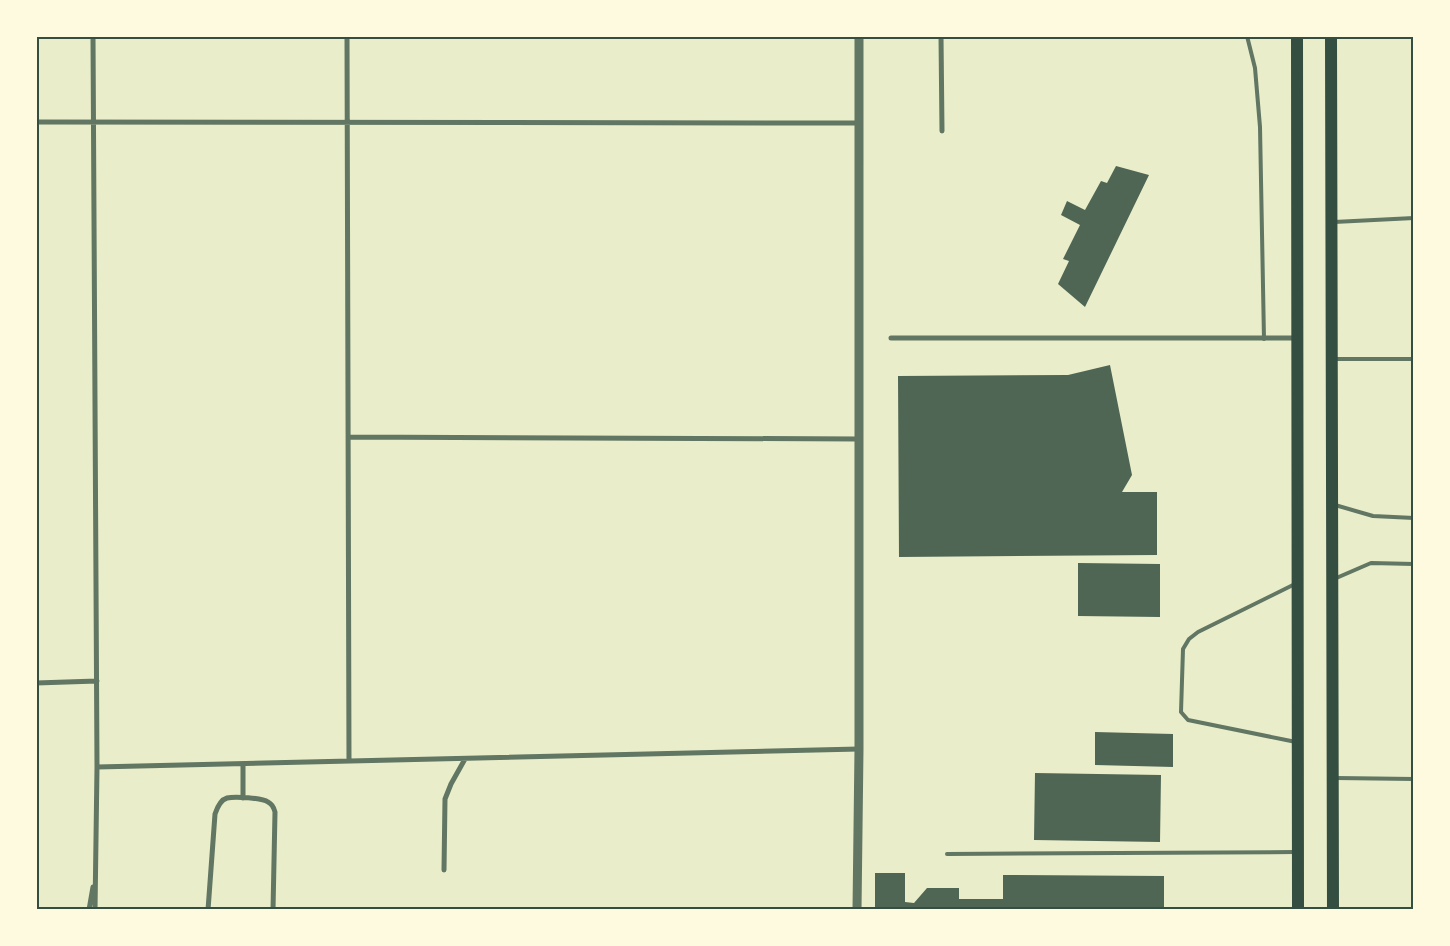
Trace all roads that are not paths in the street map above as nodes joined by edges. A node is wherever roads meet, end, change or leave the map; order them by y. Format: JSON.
{"nodes":[{"id":1,"x":93,"y":36,"type":"edge"},
{"id":2,"x":347,"y":36,"type":"edge"},
{"id":3,"x":859,"y":36,"type":"edge"},
{"id":4,"x":941,"y":36,"type":"edge"},
{"id":5,"x":1247,"y":36,"type":"edge"},
{"id":6,"x":1296,"y":36,"type":"edge"},
{"id":7,"x":1331,"y":36,"type":"edge"},
{"id":8,"x":36,"y":122,"type":"edge"},
{"id":9,"x":94,"y":122,"type":"junction"},
{"id":10,"x":347,"y":122,"type":"junction"},
{"id":11,"x":859,"y":123,"type":"junction"},
{"id":12,"x":942,"y":131,"type":"dead end"},
{"id":13,"x":1414,"y":218,"type":"edge"},
{"id":14,"x":1331,"y":222,"type":"junction"},
{"id":15,"x":890,"y":338,"type":"dead end"},
{"id":16,"x":1264,"y":338,"type":"junction"},
{"id":17,"x":1297,"y":338,"type":"junction"},
{"id":18,"x":1332,"y":359,"type":"junction"},
{"id":19,"x":1414,"y":359,"type":"edge"},
{"id":20,"x":348,"y":437,"type":"junction"},
{"id":21,"x":860,"y":439,"type":"junction"},
{"id":22,"x":1332,"y":504,"type":"junction"},
{"id":23,"x":1414,"y":518,"type":"edge"},
{"id":24,"x":1414,"y":564,"type":"edge"},
{"id":25,"x":1332,"y":580,"type":"junction"},
{"id":26,"x":1297,"y":583,"type":"junction"},
{"id":27,"x":97,"y":681,"type":"junction"},
{"id":28,"x":36,"y":683,"type":"edge"},
{"id":29,"x":1298,"y":743,"type":"junction"},
{"id":30,"x":859,"y":749,"type":"junction"},
{"id":31,"x":465,"y":759,"type":"junction"},
{"id":32,"x":349,"y":761,"type":"junction"},
{"id":33,"x":243,"y":764,"type":"junction"},
{"id":34,"x":97,"y":767,"type":"junction"},
{"id":35,"x":1332,"y":778,"type":"junction"},
{"id":36,"x":1414,"y":780,"type":"edge"},
{"id":37,"x":243,"y":798,"type":"junction"},
{"id":38,"x":1298,"y":852,"type":"junction"},
{"id":39,"x":947,"y":854,"type":"dead end"},
{"id":40,"x":444,"y":870,"type":"dead end"},
{"id":41,"x":96,"y":874,"type":"junction"},
{"id":42,"x":89,"y":910,"type":"edge"},
{"id":43,"x":95,"y":910,"type":"edge"},
{"id":44,"x":208,"y":910,"type":"edge"},
{"id":45,"x":273,"y":910,"type":"edge"},
{"id":46,"x":858,"y":910,"type":"edge"},
{"id":47,"x":1298,"y":910,"type":"edge"},
{"id":48,"x":1333,"y":910,"type":"edge"}],
"edges":[{"from":1,"to":9,"type":"street"},
{"from":2,"to":10,"type":"street"},
{"from":3,"to":11,"type":"street"},
{"from":4,"to":12,"type":"street"},
{"from":5,"to":16,"type":"lane"},
{"from":6,"to":17,"type":"main road"},
{"from":7,"to":14,"type":"main road"},
{"from":8,"to":9,"type":"street"},
{"from":9,"to":10,"type":"street"},
{"from":9,"to":27,"type":"street"},
{"from":10,"to":11,"type":"street"},
{"from":10,"to":20,"type":"street"},
{"from":11,"to":21,"type":"street"},
{"from":13,"to":14,"type":"lane"},
{"from":14,"to":18,"type":"main road"},
{"from":15,"to":16,"type":"street"},
{"from":16,"to":17,"type":"street"},
{"from":17,"to":26,"type":"main road"},
{"from":18,"to":19,"type":"lane"},
{"from":18,"to":22,"type":"main road"},
{"from":20,"to":21,"type":"street"},
{"from":20,"to":32,"type":"street"},
{"from":21,"to":30,"type":"street"},
{"from":22,"to":23,"type":"lane"},
{"from":22,"to":25,"type":"main road"},
{"from":24,"to":25,"type":"lane"},
{"from":25,"to":35,"type":"main road"},
{"from":26,"to":29,"type":"main road"},
{"from":26,"to":29,"type":"lane"},
{"from":27,"to":28,"type":"street"},
{"from":27,"to":34,"type":"street"},
{"from":29,"to":38,"type":"main road"},
{"from":30,"to":31,"type":"street"},
{"from":30,"to":46,"type":"street"},
{"from":31,"to":32,"type":"street"},
{"from":31,"to":40,"type":"street"},
{"from":32,"to":33,"type":"street"},
{"from":33,"to":34,"type":"street"},
{"from":33,"to":37,"type":"street"},
{"from":34,"to":41,"type":"street"},
{"from":35,"to":36,"type":"lane"},
{"from":35,"to":48,"type":"main road"},
{"from":37,"to":44,"type":"street"},
{"from":37,"to":45,"type":"street"},
{"from":38,"to":39,"type":"lane"},
{"from":38,"to":47,"type":"main road"},
{"from":41,"to":42,"type":"street"},
{"from":41,"to":43,"type":"street"}]}
